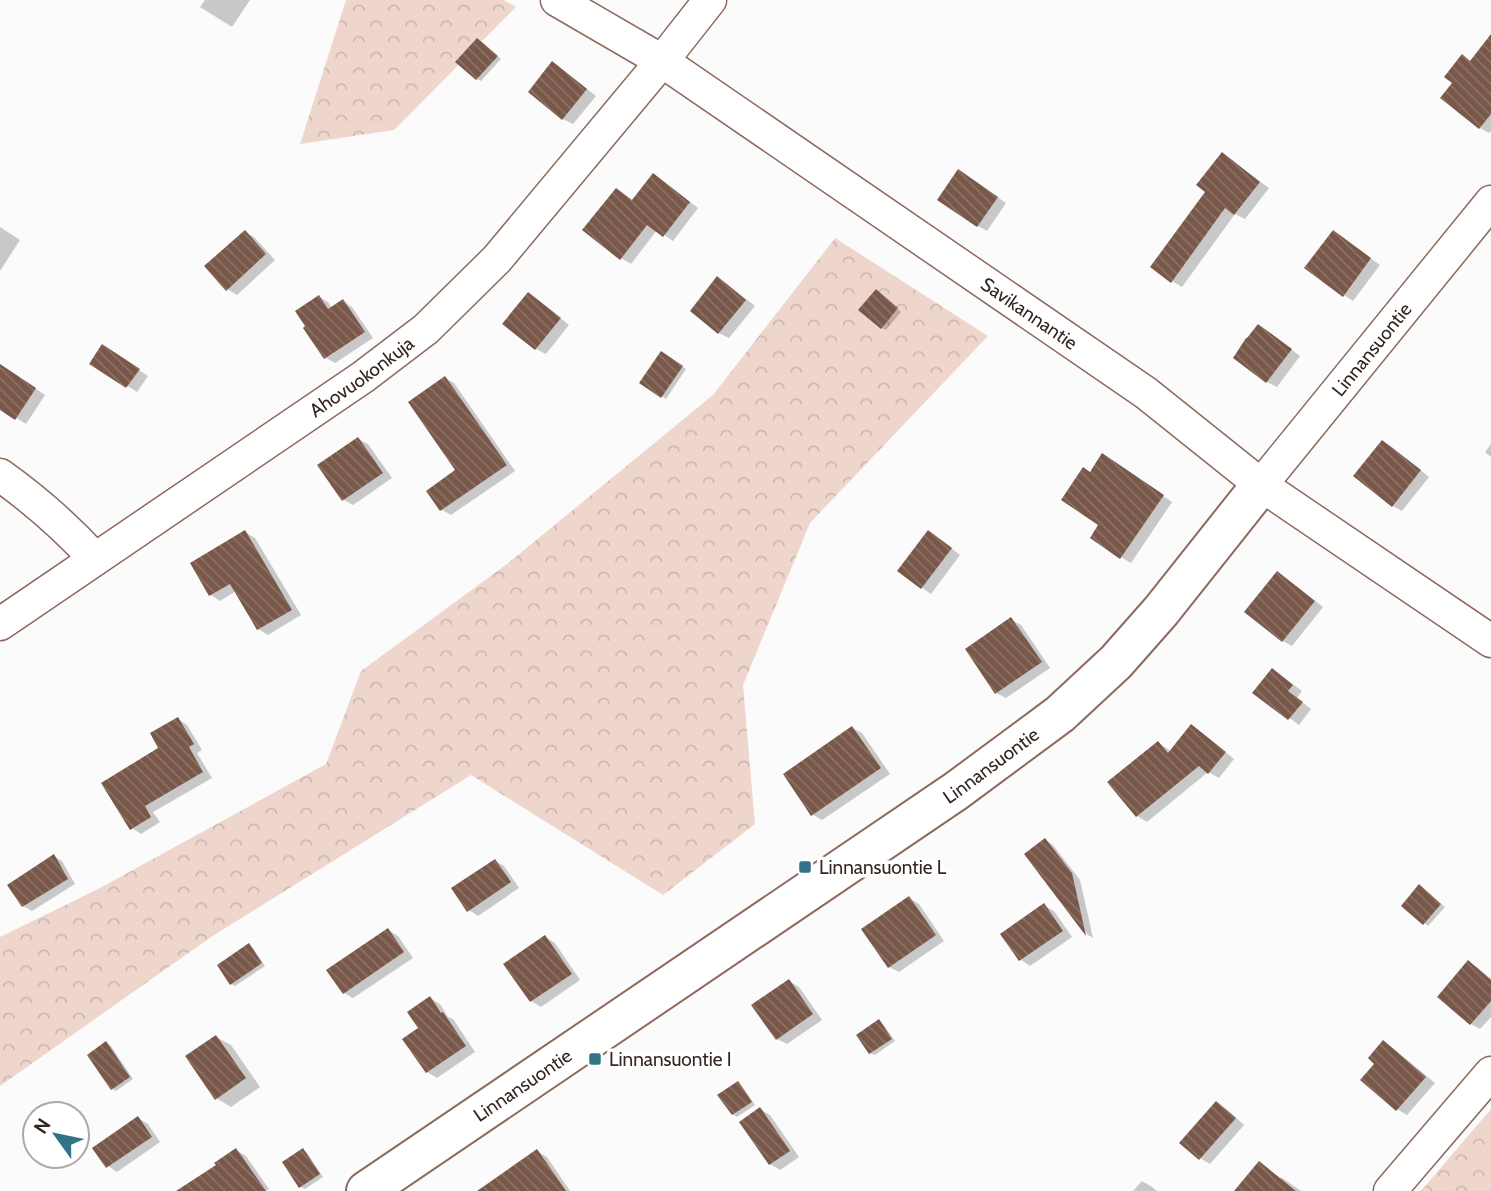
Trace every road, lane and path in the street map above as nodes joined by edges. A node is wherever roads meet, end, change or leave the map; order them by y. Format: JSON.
{"nodes":[{"id":1,"x":556,"y":0,"type":"edge"},
{"id":2,"x":710,"y":0,"type":"edge"},
{"id":3,"x":662,"y":61,"type":"junction"},
{"id":4,"x":1491,"y":202,"type":"edge"},
{"id":5,"x":0,"y":475,"type":"edge"},
{"id":6,"x":1261,"y":485,"type":"junction"},
{"id":7,"x":95,"y":559,"type":"junction"},
{"id":8,"x":0,"y":624,"type":"edge"},
{"id":9,"x":1491,"y":641,"type":"edge"},
{"id":10,"x":1491,"y":1073,"type":"edge"},
{"id":11,"x":366,"y":1191,"type":"edge"},
{"id":12,"x":1390,"y":1191,"type":"edge"}],
"edges":[{"from":1,"to":3,"type":"street","name":"Savikannantie"},
{"from":2,"to":3,"type":"street","name":"Ahovuokonkuja"},
{"from":3,"to":6,"type":"street","name":"Savikannantie"},
{"from":3,"to":7,"type":"street","name":"Ahovuokonkuja"},
{"from":4,"to":6,"type":"street","name":"Linnansuontie"},
{"from":5,"to":7,"type":"street"},
{"from":6,"to":9,"type":"street","name":"Savikannantie"},
{"from":6,"to":11,"type":"street","name":"Linnansuontie"},
{"from":7,"to":8,"type":"street","name":"Ahovuokonkuja"},
{"from":10,"to":12,"type":"street"}]}
